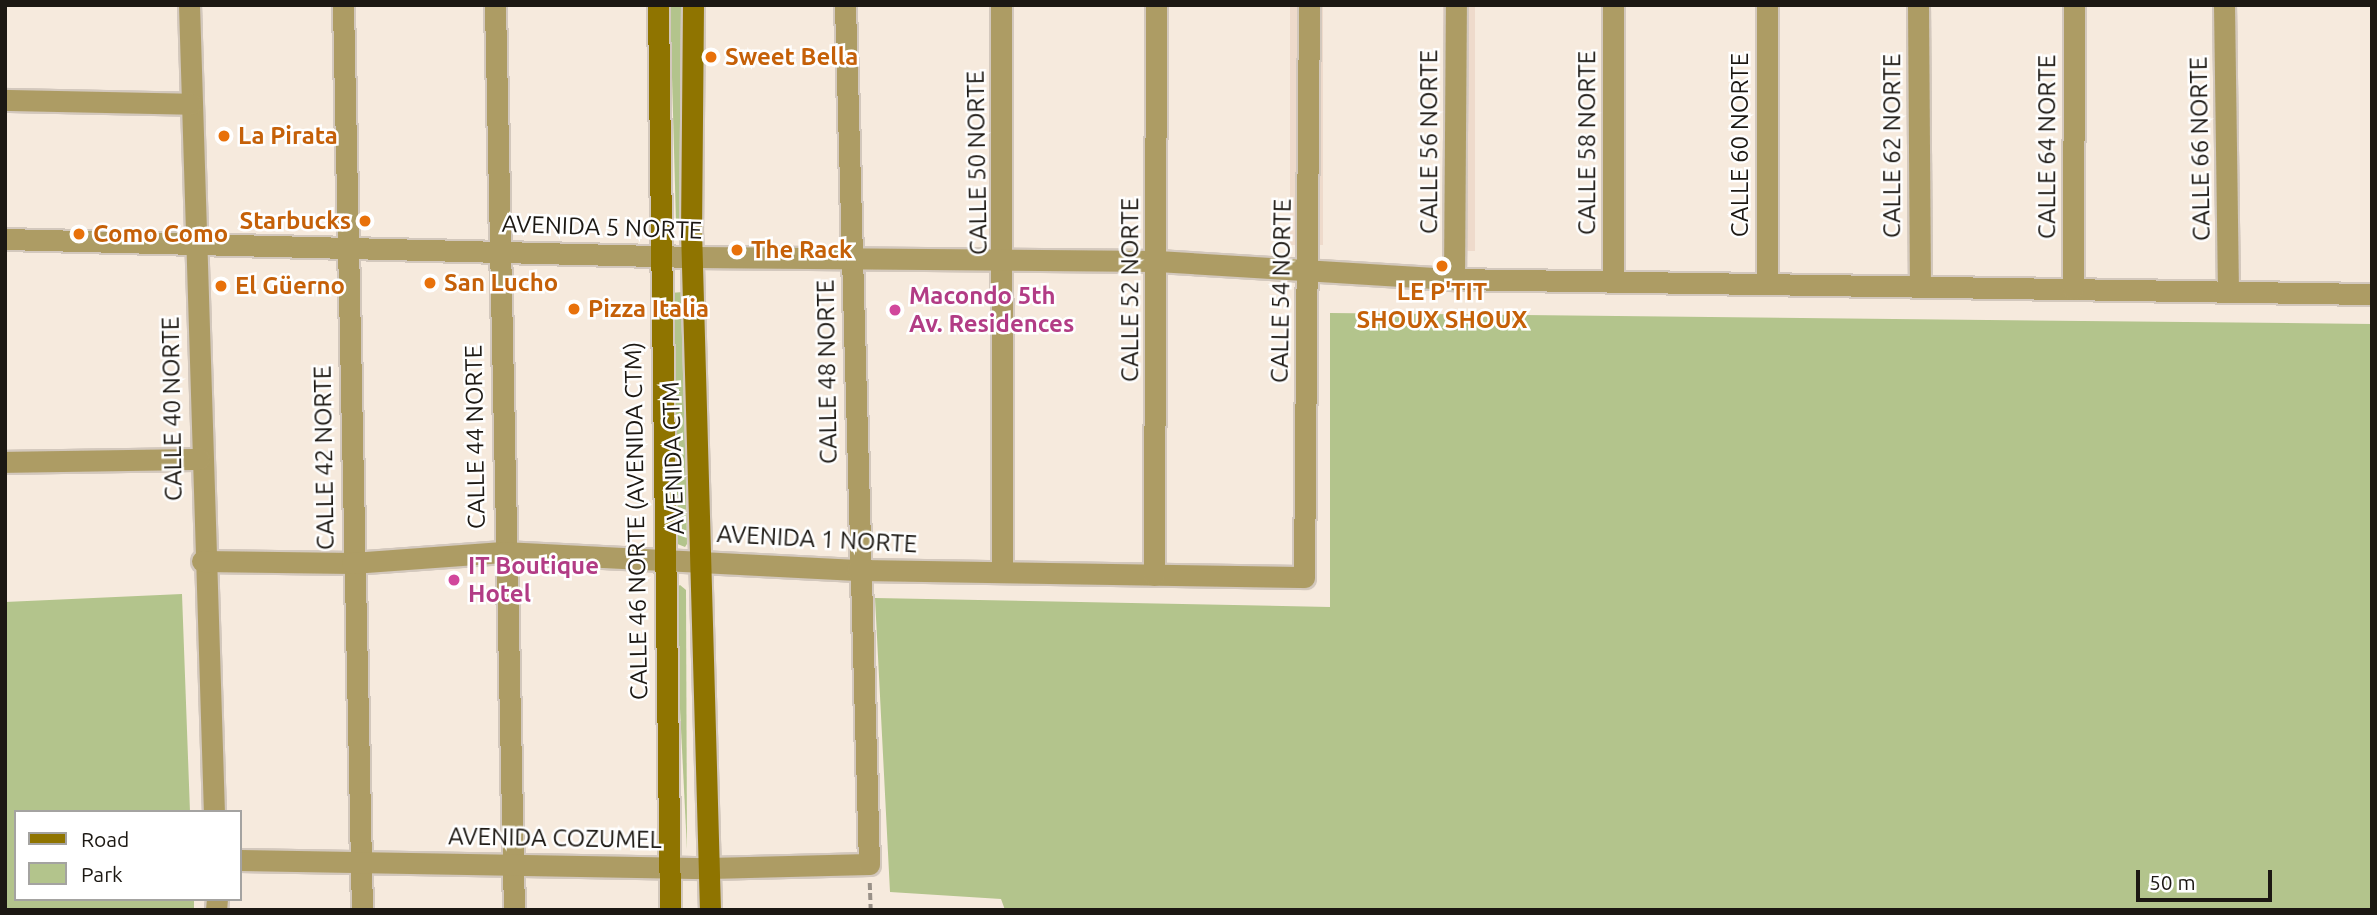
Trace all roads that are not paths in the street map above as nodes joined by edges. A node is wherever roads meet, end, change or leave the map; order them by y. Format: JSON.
{"nodes":[{"id":1,"x":189,"y":5,"type":"edge"},
{"id":2,"x":343,"y":5,"type":"edge"},
{"id":3,"x":495,"y":5,"type":"edge"},
{"id":4,"x":658,"y":5,"type":"edge"},
{"id":5,"x":693,"y":5,"type":"edge"},
{"id":6,"x":845,"y":5,"type":"edge"},
{"id":7,"x":1001,"y":5,"type":"edge"},
{"id":8,"x":1156,"y":5,"type":"edge"},
{"id":9,"x":1309,"y":5,"type":"edge"},
{"id":10,"x":1456,"y":5,"type":"edge"},
{"id":11,"x":1613,"y":5,"type":"edge"},
{"id":12,"x":1767,"y":5,"type":"edge"},
{"id":13,"x":1918,"y":5,"type":"edge"},
{"id":14,"x":2074,"y":5,"type":"edge"},
{"id":15,"x":2224,"y":5,"type":"edge"},
{"id":16,"x":5,"y":100,"type":"edge"},
{"id":17,"x":191,"y":104,"type":"junction"},
{"id":18,"x":663,"y":230,"type":"junction"},
{"id":19,"x":691,"y":230,"type":"junction"},
{"id":20,"x":5,"y":239,"type":"edge"},
{"id":21,"x":195,"y":244,"type":"junction"},
{"id":22,"x":346,"y":248,"type":"junction"},
{"id":23,"x":497,"y":250,"type":"junction"},
{"id":24,"x":658,"y":255,"type":"junction"},
{"id":25,"x":851,"y":256,"type":"junction"},
{"id":26,"x":694,"y":257,"type":"junction"},
{"id":27,"x":1006,"y":258,"type":"junction"},
{"id":28,"x":1157,"y":261,"type":"junction"},
{"id":29,"x":1308,"y":266,"type":"junction"},
{"id":30,"x":1454,"y":279,"type":"junction"},
{"id":31,"x":1613,"y":281,"type":"junction"},
{"id":32,"x":1767,"y":284,"type":"junction"},
{"id":33,"x":1920,"y":287,"type":"junction"},
{"id":34,"x":2073,"y":289,"type":"junction"},
{"id":35,"x":2228,"y":292,"type":"junction"},
{"id":36,"x":2372,"y":294,"type":"edge"},
{"id":37,"x":199,"y":459,"type":"junction"},
{"id":38,"x":5,"y":462,"type":"edge"},
{"id":39,"x":503,"y":552,"type":"junction"},
{"id":40,"x":663,"y":556,"type":"junction"},
{"id":41,"x":702,"y":558,"type":"junction"},
{"id":42,"x":202,"y":561,"type":"junction"},
{"id":43,"x":352,"y":563,"type":"junction"},
{"id":44,"x":857,"y":570,"type":"junction"},
{"id":45,"x":1002,"y":572,"type":"junction"},
{"id":46,"x":1154,"y":575,"type":"junction"},
{"id":47,"x":1304,"y":577,"type":"joint"},
{"id":48,"x":214,"y":810,"type":"edge"},
{"id":49,"x":363,"y":859,"type":"junction"},
{"id":50,"x":242,"y":860,"type":"edge"},
{"id":51,"x":869,"y":864,"type":"joint"},
{"id":52,"x":512,"y":865,"type":"junction"},
{"id":53,"x":669,"y":866,"type":"junction"},
{"id":54,"x":708,"y":868,"type":"junction"},
{"id":55,"x":362,"y":910,"type":"edge"},
{"id":56,"x":514,"y":910,"type":"edge"},
{"id":57,"x":670,"y":910,"type":"edge"},
{"id":58,"x":710,"y":910,"type":"edge"}],
"edges":[{"from":1,"to":17,"type":"street","name":"CALLE 40 NORTE"},
{"from":2,"to":22,"type":"street","name":"CALLE 42 NORTE"},
{"from":3,"to":23,"type":"street","name":"CALLE 44 NORTE"},
{"from":4,"to":18,"type":"main road","name":"CALLE 46 NORTE (AVENIDA CTM)"},
{"from":5,"to":19,"type":"main road","name":"AVENIDA CTM"},
{"from":6,"to":25,"type":"street","name":"CALLE 48 NORTE"},
{"from":7,"to":27,"type":"street","name":"CALLE 50 NORTE"},
{"from":8,"to":28,"type":"street","name":"CALLE 52 NORTE"},
{"from":9,"to":29,"type":"street","name":"CALLE 54 NORTE"},
{"from":10,"to":30,"type":"street","name":"CALLE 56 NORTE"},
{"from":11,"to":31,"type":"street","name":"CALLE 58 NORTE"},
{"from":12,"to":32,"type":"street","name":"CALLE 60 NORTE"},
{"from":13,"to":33,"type":"street","name":"CALLE 62 NORTE"},
{"from":14,"to":34,"type":"street","name":"CALLE 64 NORTE"},
{"from":15,"to":35,"type":"street","name":"CALLE 66 NORTE"},
{"from":16,"to":17,"type":"street"},
{"from":17,"to":21,"type":"street","name":"CALLE 40 NORTE"},
{"from":18,"to":19,"type":"main road"},
{"from":18,"to":24,"type":"main road","name":"CALLE 46 NORTE (AVENIDA CTM)"},
{"from":19,"to":26,"type":"main road","name":"AVENIDA CTM"},
{"from":20,"to":21,"type":"street","name":"AVENIDA 5 NORTE"},
{"from":21,"to":22,"type":"street","name":"AVENIDA 5 NORTE"},
{"from":21,"to":37,"type":"street","name":"CALLE 40 NORTE"},
{"from":22,"to":23,"type":"street","name":"AVENIDA 5 NORTE"},
{"from":22,"to":43,"type":"street","name":"CALLE 42 NORTE"},
{"from":23,"to":24,"type":"street","name":"AVENIDA 5 NORTE"},
{"from":23,"to":39,"type":"street","name":"CALLE 44 NORTE"},
{"from":24,"to":26,"type":"street","name":"AVENIDA 5 NORTE"},
{"from":24,"to":40,"type":"main road","name":"CALLE 46 NORTE (AVENIDA CTM)"},
{"from":25,"to":26,"type":"street","name":"AVENIDA 5 NORTE"},
{"from":25,"to":27,"type":"street","name":"AVENIDA 5 NORTE"},
{"from":25,"to":44,"type":"street","name":"CALLE 48 NORTE"},
{"from":26,"to":41,"type":"main road","name":"AVENIDA CTM"},
{"from":27,"to":28,"type":"street","name":"AVENIDA 5 NORTE"},
{"from":27,"to":45,"type":"street","name":"CALLE 50 NORTE"},
{"from":28,"to":29,"type":"street","name":"AVENIDA 5 NORTE"},
{"from":28,"to":46,"type":"street","name":"CALLE 52 NORTE"},
{"from":29,"to":30,"type":"street","name":"AVENIDA 5 NORTE"},
{"from":29,"to":47,"type":"street","name":"CALLE 54 NORTE"},
{"from":30,"to":31,"type":"street","name":"AVENIDA 5 NORTE"},
{"from":31,"to":32,"type":"street","name":"AVENIDA 5 NORTE"},
{"from":32,"to":33,"type":"street","name":"AVENIDA 5 NORTE"},
{"from":33,"to":34,"type":"street","name":"AVENIDA 5 NORTE"},
{"from":34,"to":35,"type":"street","name":"AVENIDA 5 NORTE"},
{"from":35,"to":36,"type":"street","name":"AVENIDA 5 NORTE"},
{"from":37,"to":38,"type":"street"},
{"from":37,"to":42,"type":"street","name":"CALLE 40 NORTE"},
{"from":39,"to":40,"type":"street","name":"AVENIDA 1 NORTE"},
{"from":39,"to":43,"type":"street","name":"AVENIDA 1 NORTE"},
{"from":39,"to":52,"type":"street","name":"CALLE 44 NORTE"},
{"from":40,"to":41,"type":"street","name":"AVENIDA 1 NORTE"},
{"from":40,"to":53,"type":"main road","name":"CALLE 46 NORTE (AVENIDA CTM)"},
{"from":41,"to":44,"type":"street","name":"AVENIDA 1 NORTE"},
{"from":41,"to":54,"type":"main road","name":"AVENIDA CTM"},
{"from":42,"to":43,"type":"street","name":"AVENIDA 1 NORTE"},
{"from":42,"to":48,"type":"street","name":"CALLE 40 NORTE"},
{"from":43,"to":49,"type":"street","name":"CALLE 42 NORTE"},
{"from":44,"to":45,"type":"street","name":"AVENIDA 1 NORTE"},
{"from":44,"to":51,"type":"street","name":"CALLE 48 NORTE"},
{"from":45,"to":46,"type":"street","name":"AVENIDA 1 NORTE"},
{"from":46,"to":47,"type":"street","name":"AVENIDA 1 NORTE"},
{"from":49,"to":50,"type":"street","name":"AVENIDA COZUMEL"},
{"from":49,"to":52,"type":"street","name":"AVENIDA COZUMEL"},
{"from":49,"to":55,"type":"street","name":"CALLE 42 NORTE"},
{"from":51,"to":54,"type":"street","name":"AVENIDA COZUMEL"},
{"from":52,"to":53,"type":"street","name":"AVENIDA COZUMEL"},
{"from":52,"to":56,"type":"street","name":"CALLE 44 NORTE"},
{"from":53,"to":54,"type":"street","name":"AVENIDA COZUMEL"},
{"from":53,"to":57,"type":"main road","name":"CALLE 46 NORTE (AVENIDA CTM)"},
{"from":54,"to":58,"type":"main road","name":"AVENIDA CTM"}]}
